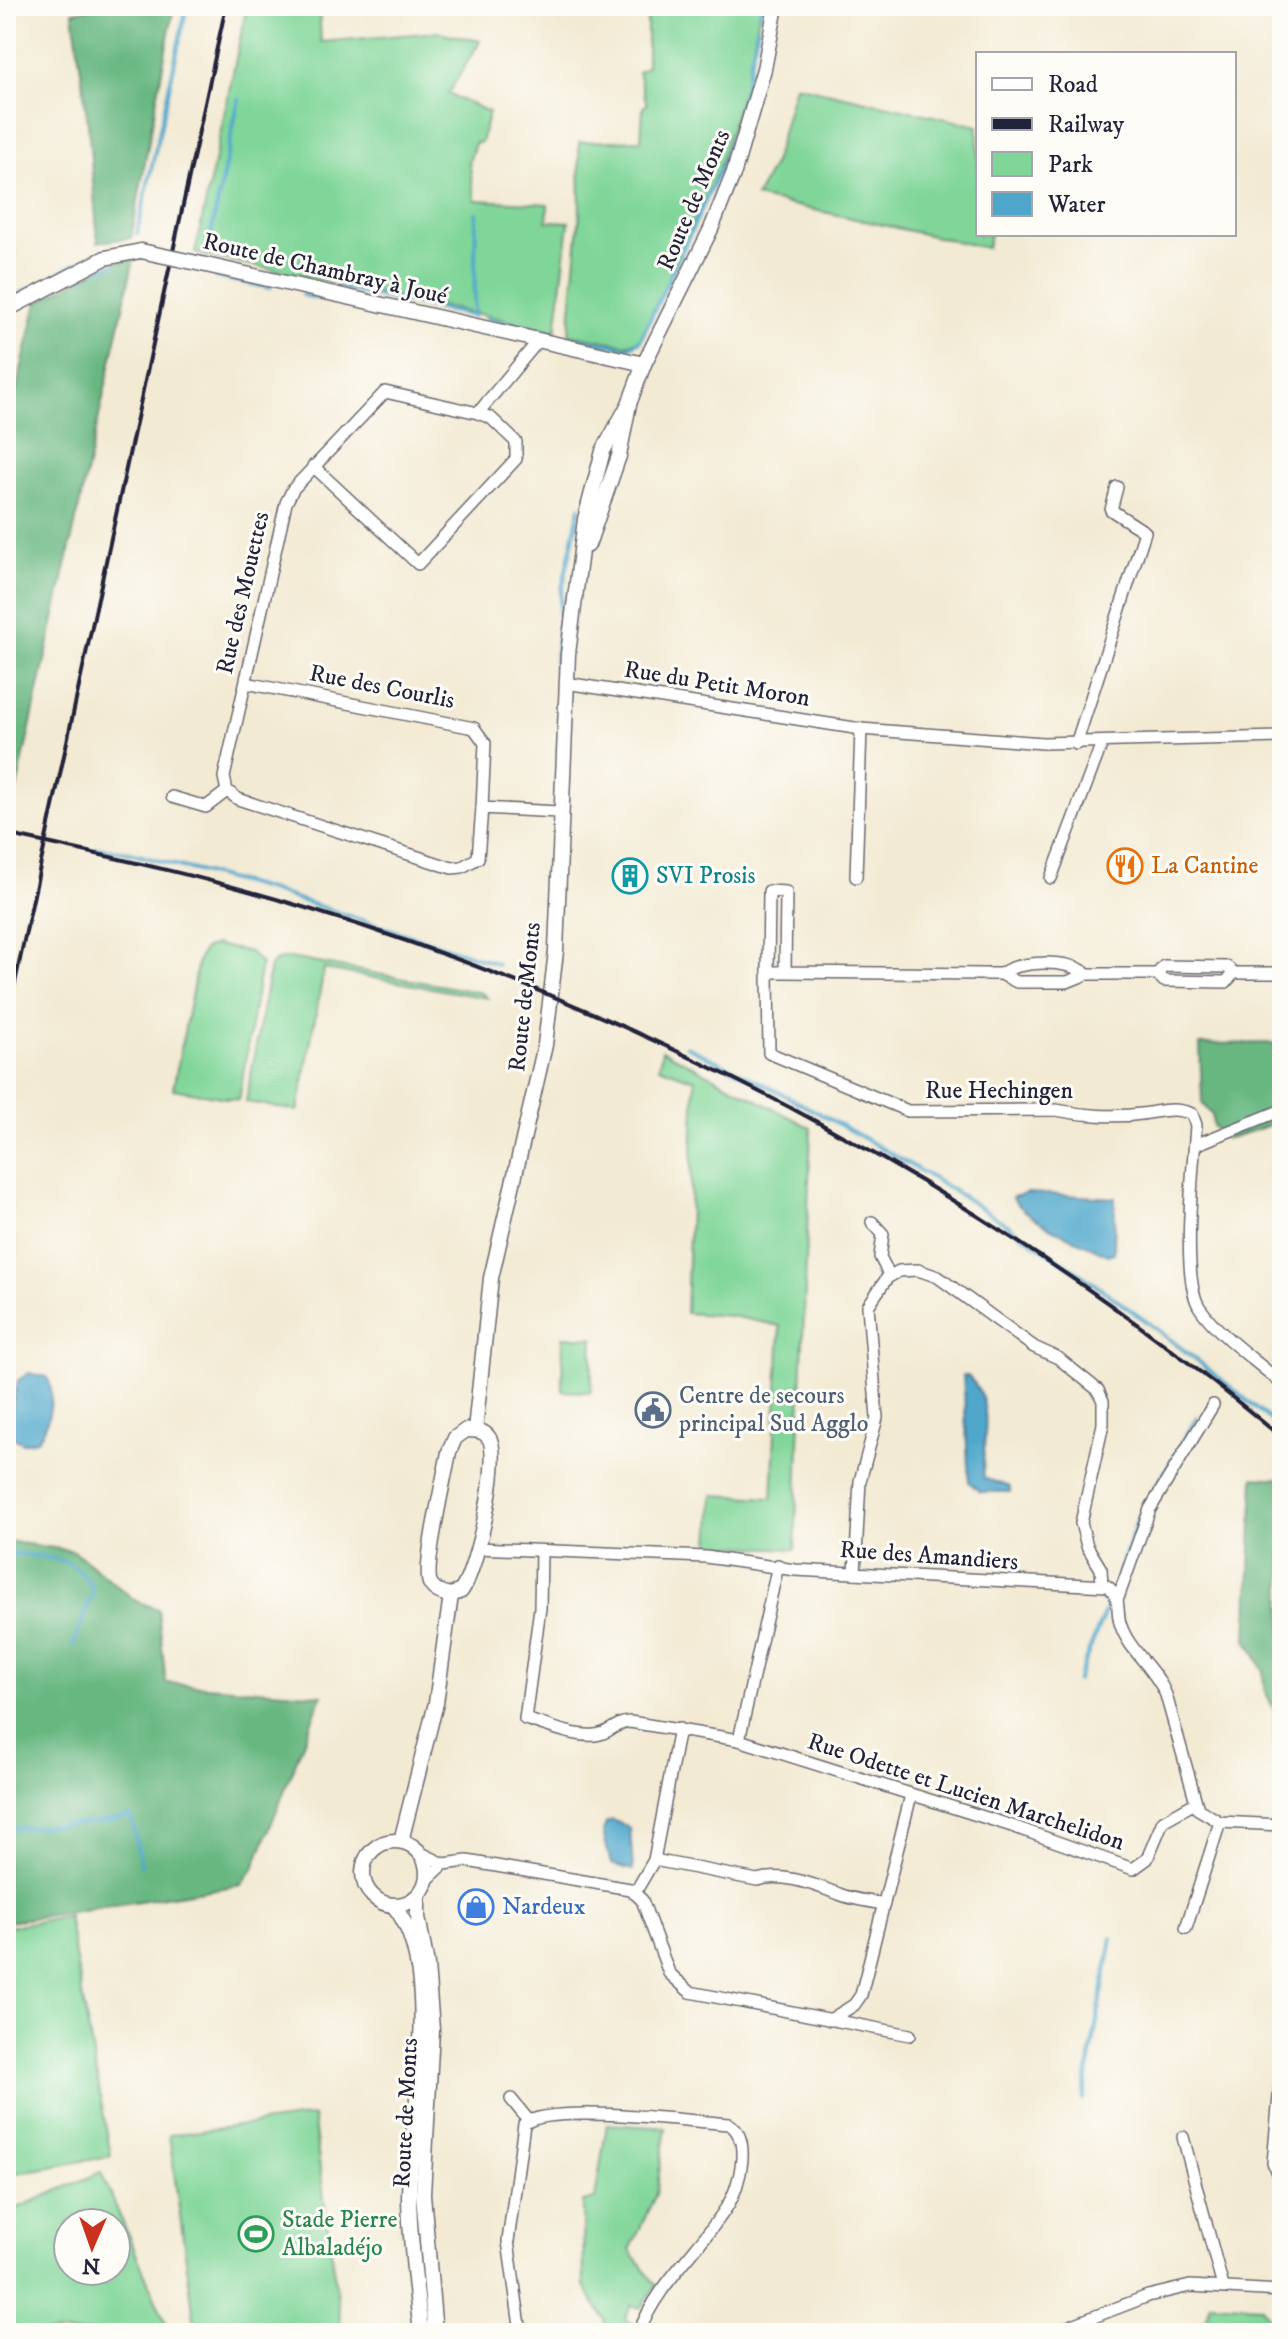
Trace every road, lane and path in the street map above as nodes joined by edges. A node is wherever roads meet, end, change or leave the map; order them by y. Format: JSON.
{"nodes":[{"id":1,"x":776,"y":6,"type":"edge"},
{"id":2,"x":6,"y":310,"type":"edge"},
{"id":3,"x":539,"y":340,"type":"junction"},
{"id":4,"x":644,"y":364,"type":"junction"},
{"id":5,"x":478,"y":413,"type":"junction"},
{"id":6,"x":313,"y":466,"type":"junction"},
{"id":7,"x":1117,"y":487,"type":"dead end"},
{"id":8,"x":246,"y":683,"type":"junction"},
{"id":9,"x":566,"y":683,"type":"junction"},
{"id":10,"x":861,"y":729,"type":"junction"},
{"id":11,"x":1282,"y":737,"type":"edge"},
{"id":12,"x":1102,"y":743,"type":"junction"},
{"id":13,"x":1076,"y":744,"type":"junction"},
{"id":14,"x":227,"y":791,"type":"junction"},
{"id":15,"x":172,"y":797,"type":"dead end"},
{"id":16,"x":482,"y":808,"type":"junction"},
{"id":17,"x":559,"y":812,"type":"junction"},
{"id":18,"x":856,"y":877,"type":"dead end"},
{"id":19,"x":1051,"y":878,"type":"dead end"},
{"id":20,"x":768,"y":972,"type":"junction"},
{"id":21,"x":785,"y":972,"type":"junction"},
{"id":22,"x":1282,"y":973,"type":"edge"},
{"id":23,"x":1282,"y":1110,"type":"edge"},
{"id":24,"x":1195,"y":1145,"type":"junction"},
{"id":25,"x":872,"y":1222,"type":"dead end"},
{"id":26,"x":890,"y":1276,"type":"junction"},
{"id":27,"x":1282,"y":1384,"type":"edge"},
{"id":28,"x":1213,"y":1405,"type":"dead end"},
{"id":29,"x":475,"y":1430,"type":"junction"},
{"id":30,"x":477,"y":1548,"type":"junction"},
{"id":31,"x":541,"y":1551,"type":"junction"},
{"id":32,"x":778,"y":1565,"type":"junction"},
{"id":33,"x":855,"y":1573,"type":"junction"},
{"id":34,"x":1102,"y":1585,"type":"junction"},
{"id":35,"x":451,"y":1595,"type":"junction"},
{"id":36,"x":1118,"y":1598,"type":"junction"},
{"id":37,"x":679,"y":1729,"type":"junction"},
{"id":38,"x":739,"y":1740,"type":"junction"},
{"id":39,"x":911,"y":1795,"type":"junction"},
{"id":40,"x":1195,"y":1803,"type":"junction"},
{"id":41,"x":1220,"y":1822,"type":"junction"},
{"id":42,"x":1282,"y":1825,"type":"edge"},
{"id":43,"x":401,"y":1841,"type":"junction"},
{"id":44,"x":421,"y":1853,"type":"junction"},
{"id":45,"x":654,"y":1860,"type":"junction"},
{"id":46,"x":444,"y":1864,"type":"junction"},
{"id":47,"x":427,"y":1880,"type":"junction"},
{"id":48,"x":636,"y":1891,"type":"junction"},
{"id":49,"x":418,"y":1896,"type":"junction"},
{"id":50,"x":884,"y":1904,"type":"junction"},
{"id":51,"x":393,"y":1905,"type":"junction"},
{"id":52,"x":1186,"y":1928,"type":"dead end"},
{"id":53,"x":830,"y":2020,"type":"junction"},
{"id":54,"x":910,"y":2035,"type":"dead end"},
{"id":55,"x":1282,"y":2063,"type":"edge"},
{"id":56,"x":511,"y":2099,"type":"dead end"},
{"id":57,"x":529,"y":2121,"type":"junction"},
{"id":58,"x":1183,"y":2137,"type":"dead end"},
{"id":59,"x":1282,"y":2186,"type":"edge"},
{"id":60,"x":1223,"y":2287,"type":"junction"},
{"id":61,"x":1282,"y":2291,"type":"edge"},
{"id":62,"x":421,"y":2333,"type":"edge"},
{"id":63,"x":435,"y":2333,"type":"edge"},
{"id":64,"x":521,"y":2333,"type":"edge"},
{"id":65,"x":639,"y":2333,"type":"edge"},
{"id":66,"x":1052,"y":2333,"type":"edge"}],
"edges":[{"from":1,"to":4,"type":"main road","name":"Route de Monts"},
{"from":2,"to":3,"type":"main road","name":"Route de Chambray à Joué","bridge":true},
{"from":3,"to":4,"type":"main road","name":"Route de Chambray à Joué"},
{"from":3,"to":5,"type":"street"},
{"from":4,"to":9,"type":"main road","name":"Route de Monts"},
{"from":5,"to":6,"type":"street","name":"Rue des Mouettes"},
{"from":5,"to":6,"type":"street"},
{"from":6,"to":8,"type":"street","name":"Rue des Mouettes"},
{"from":7,"to":13,"type":"street"},
{"from":8,"to":14,"type":"street","name":"Rue des Mouettes"},
{"from":8,"to":16,"type":"street","name":"Rue des Courlis"},
{"from":9,"to":10,"type":"street","name":"Rue du Petit Moron"},
{"from":9,"to":17,"type":"main road","name":"Route de Monts"},
{"from":10,"to":13,"type":"street","name":"Rue du Petit Moron"},
{"from":10,"to":18,"type":"street"},
{"from":11,"to":12,"type":"street","name":"Rue du Petit Moron"},
{"from":12,"to":13,"type":"street","name":"Rue du Petit Moron"},
{"from":12,"to":19,"type":"street"},
{"from":14,"to":15,"type":"street"},
{"from":14,"to":16,"type":"street"},
{"from":16,"to":17,"type":"street"},
{"from":17,"to":29,"type":"main road","name":"Route de Monts"},
{"from":20,"to":21,"type":"street"},
{"from":20,"to":21,"type":"street","name":"Rue Hechingen"},
{"from":20,"to":24,"type":"street","name":"Rue Hechingen"},
{"from":21,"to":22,"type":"street"},
{"from":23,"to":24,"type":"street"},
{"from":24,"to":27,"type":"street"},
{"from":25,"to":26,"type":"street"},
{"from":26,"to":33,"type":"street"},
{"from":26,"to":34,"type":"street"},
{"from":28,"to":36,"type":"street"},
{"from":29,"to":30,"type":"main road"},
{"from":29,"to":35,"type":"main road"},
{"from":30,"to":31,"type":"street","name":"Rue des Amandiers"},
{"from":30,"to":35,"type":"main road"},
{"from":31,"to":32,"type":"street","name":"Rue des Amandiers"},
{"from":31,"to":37,"type":"street","name":"Rue Odette et Lucien Marchelidon"},
{"from":32,"to":33,"type":"street","name":"Rue des Amandiers"},
{"from":32,"to":38,"type":"street"},
{"from":33,"to":34,"type":"street","name":"Rue des Amandiers"},
{"from":34,"to":36,"type":"street"},
{"from":35,"to":43,"type":"main road"},
{"from":36,"to":40,"type":"street"},
{"from":37,"to":38,"type":"street","name":"Rue Odette et Lucien Marchelidon"},
{"from":37,"to":45,"type":"street"},
{"from":38,"to":39,"type":"street","name":"Rue Odette et Lucien Marchelidon"},
{"from":39,"to":40,"type":"street","name":"Rue Odette et Lucien Marchelidon"},
{"from":39,"to":50,"type":"street"},
{"from":40,"to":41,"type":"street"},
{"from":41,"to":42,"type":"street"},
{"from":41,"to":52,"type":"street"},
{"from":43,"to":44,"type":"main road"},
{"from":43,"to":51,"type":"main road"},
{"from":44,"to":46,"type":"street"},
{"from":44,"to":47,"type":"main road"},
{"from":45,"to":48,"type":"street"},
{"from":45,"to":50,"type":"street"},
{"from":46,"to":47,"type":"street"},
{"from":46,"to":48,"type":"street"},
{"from":47,"to":49,"type":"main road"},
{"from":48,"to":53,"type":"street"},
{"from":49,"to":51,"type":"main road"},
{"from":49,"to":63,"type":"main road","name":"Route de Monts"},
{"from":50,"to":53,"type":"street"},
{"from":51,"to":62,"type":"main road","name":"Route de Monts"},
{"from":53,"to":54,"type":"street"},
{"from":55,"to":59,"type":"street"},
{"from":56,"to":57,"type":"street"},
{"from":57,"to":64,"type":"street"},
{"from":57,"to":65,"type":"street"},
{"from":58,"to":60,"type":"street"},
{"from":60,"to":61,"type":"street"},
{"from":60,"to":66,"type":"street"}]}
